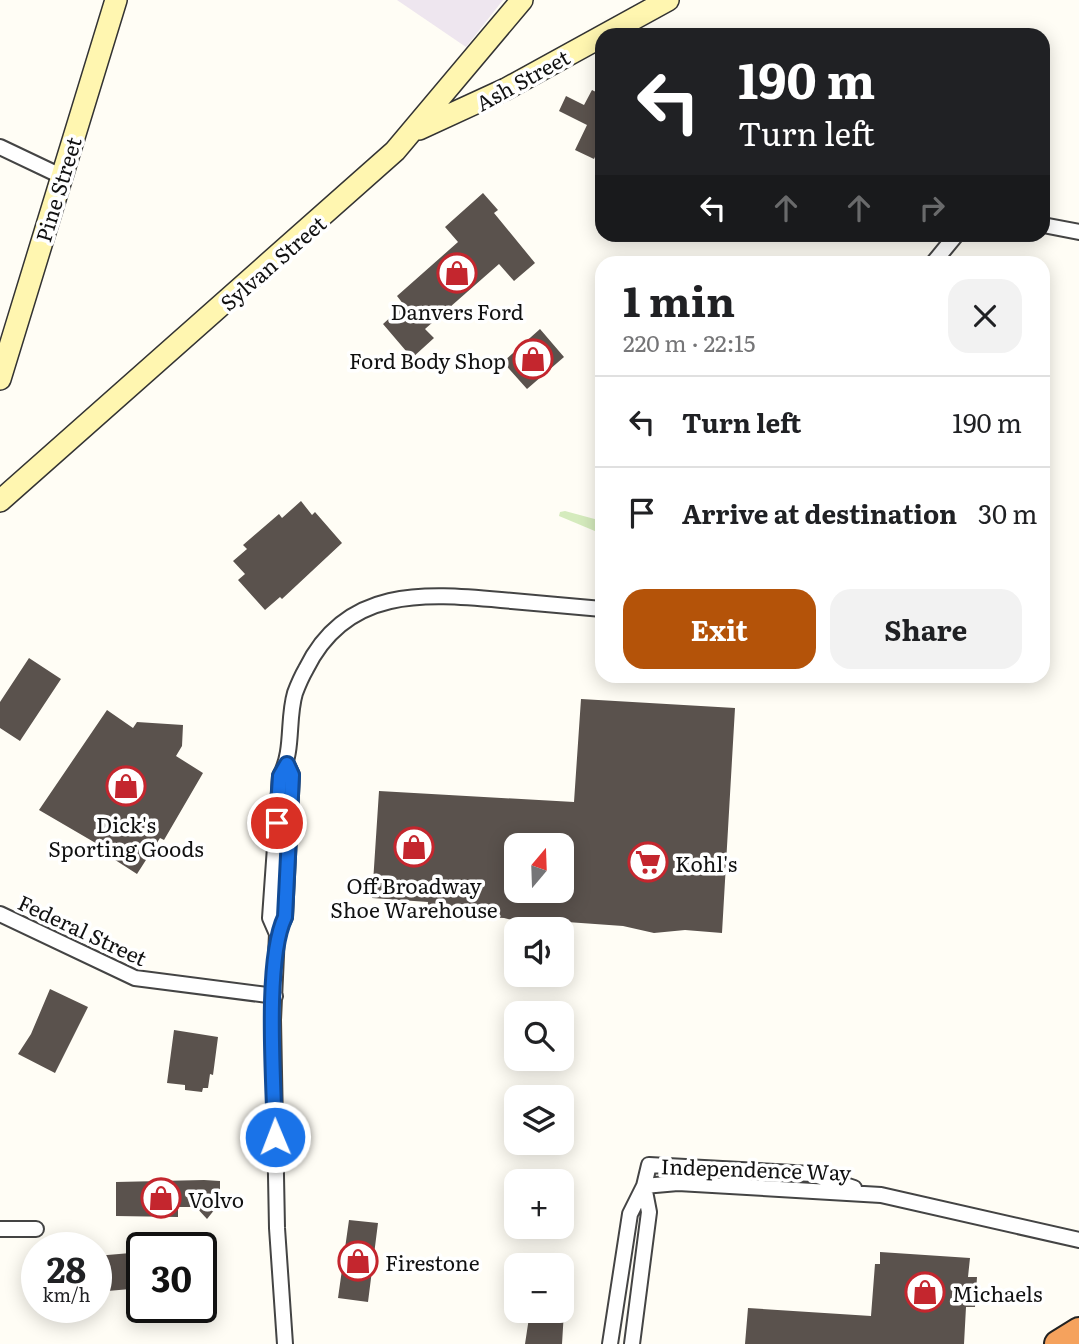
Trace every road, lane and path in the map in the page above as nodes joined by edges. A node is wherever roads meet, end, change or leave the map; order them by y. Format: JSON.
{"nodes":[{"id":1,"x":115,"y":0,"type":"edge"},
{"id":2,"x":522,"y":0,"type":"edge"},
{"id":3,"x":668,"y":0,"type":"edge"},
{"id":4,"x":617,"y":28,"type":"edge"},
{"id":5,"x":595,"y":40,"type":"edge"},
{"id":6,"x":411,"y":133,"type":"junction"},
{"id":7,"x":0,"y":147,"type":"edge"},
{"id":8,"x":61,"y":176,"type":"junction"},
{"id":9,"x":1050,"y":226,"type":"edge"},
{"id":10,"x":1079,"y":232,"type":"edge"},
{"id":11,"x":950,"y":242,"type":"edge"},
{"id":12,"x":939,"y":256,"type":"edge"},
{"id":13,"x":7,"y":325,"type":"edge"},
{"id":14,"x":0,"y":379,"type":"edge"},
{"id":15,"x":0,"y":501,"type":"edge"},
{"id":16,"x":595,"y":608,"type":"edge"},
{"id":17,"x":0,"y":914,"type":"edge"},
{"id":18,"x":275,"y":996,"type":"junction"},
{"id":19,"x":644,"y":1186,"type":"junction"},
{"id":20,"x":865,"y":1194,"type":"junction"},
{"id":21,"x":0,"y":1229,"type":"edge"},
{"id":22,"x":36,"y":1229,"type":"dead end"},
{"id":23,"x":1079,"y":1240,"type":"edge"},
{"id":24,"x":1079,"y":1331,"type":"edge"},
{"id":25,"x":285,"y":1344,"type":"edge"},
{"id":26,"x":610,"y":1344,"type":"edge"},
{"id":27,"x":632,"y":1344,"type":"edge"},
{"id":28,"x":1058,"y":1344,"type":"edge"}],
"edges":[{"from":1,"to":8,"type":"main road","name":"Pine Street"},
{"from":2,"to":6,"type":"main road","name":"Sylvan Street"},
{"from":3,"to":4,"type":"main road","name":"Ash Street"},
{"from":5,"to":6,"type":"main road","name":"Ash Street"},
{"from":6,"to":15,"type":"main road","name":"Sylvan Street"},
{"from":7,"to":8,"type":"street"},
{"from":8,"to":13,"type":"main road","name":"Pine Street"},
{"from":9,"to":10,"type":"street"},
{"from":11,"to":12,"type":"street"},
{"from":13,"to":14,"type":"main road","name":"Pine Street"},
{"from":16,"to":18,"type":"street"},
{"from":17,"to":18,"type":"street","name":"Federal Street"},
{"from":18,"to":25,"type":"street"},
{"from":19,"to":20,"type":"street","name":"Independence Way"},
{"from":19,"to":20,"type":"street","name":"Independence Way"},
{"from":19,"to":26,"type":"street","name":"Independence Way"},
{"from":19,"to":27,"type":"street","name":"Independence Way"},
{"from":20,"to":23,"type":"street","name":"Independence Way"},
{"from":21,"to":22,"type":"street"},
{"from":24,"to":28,"type":"highway"}]}
